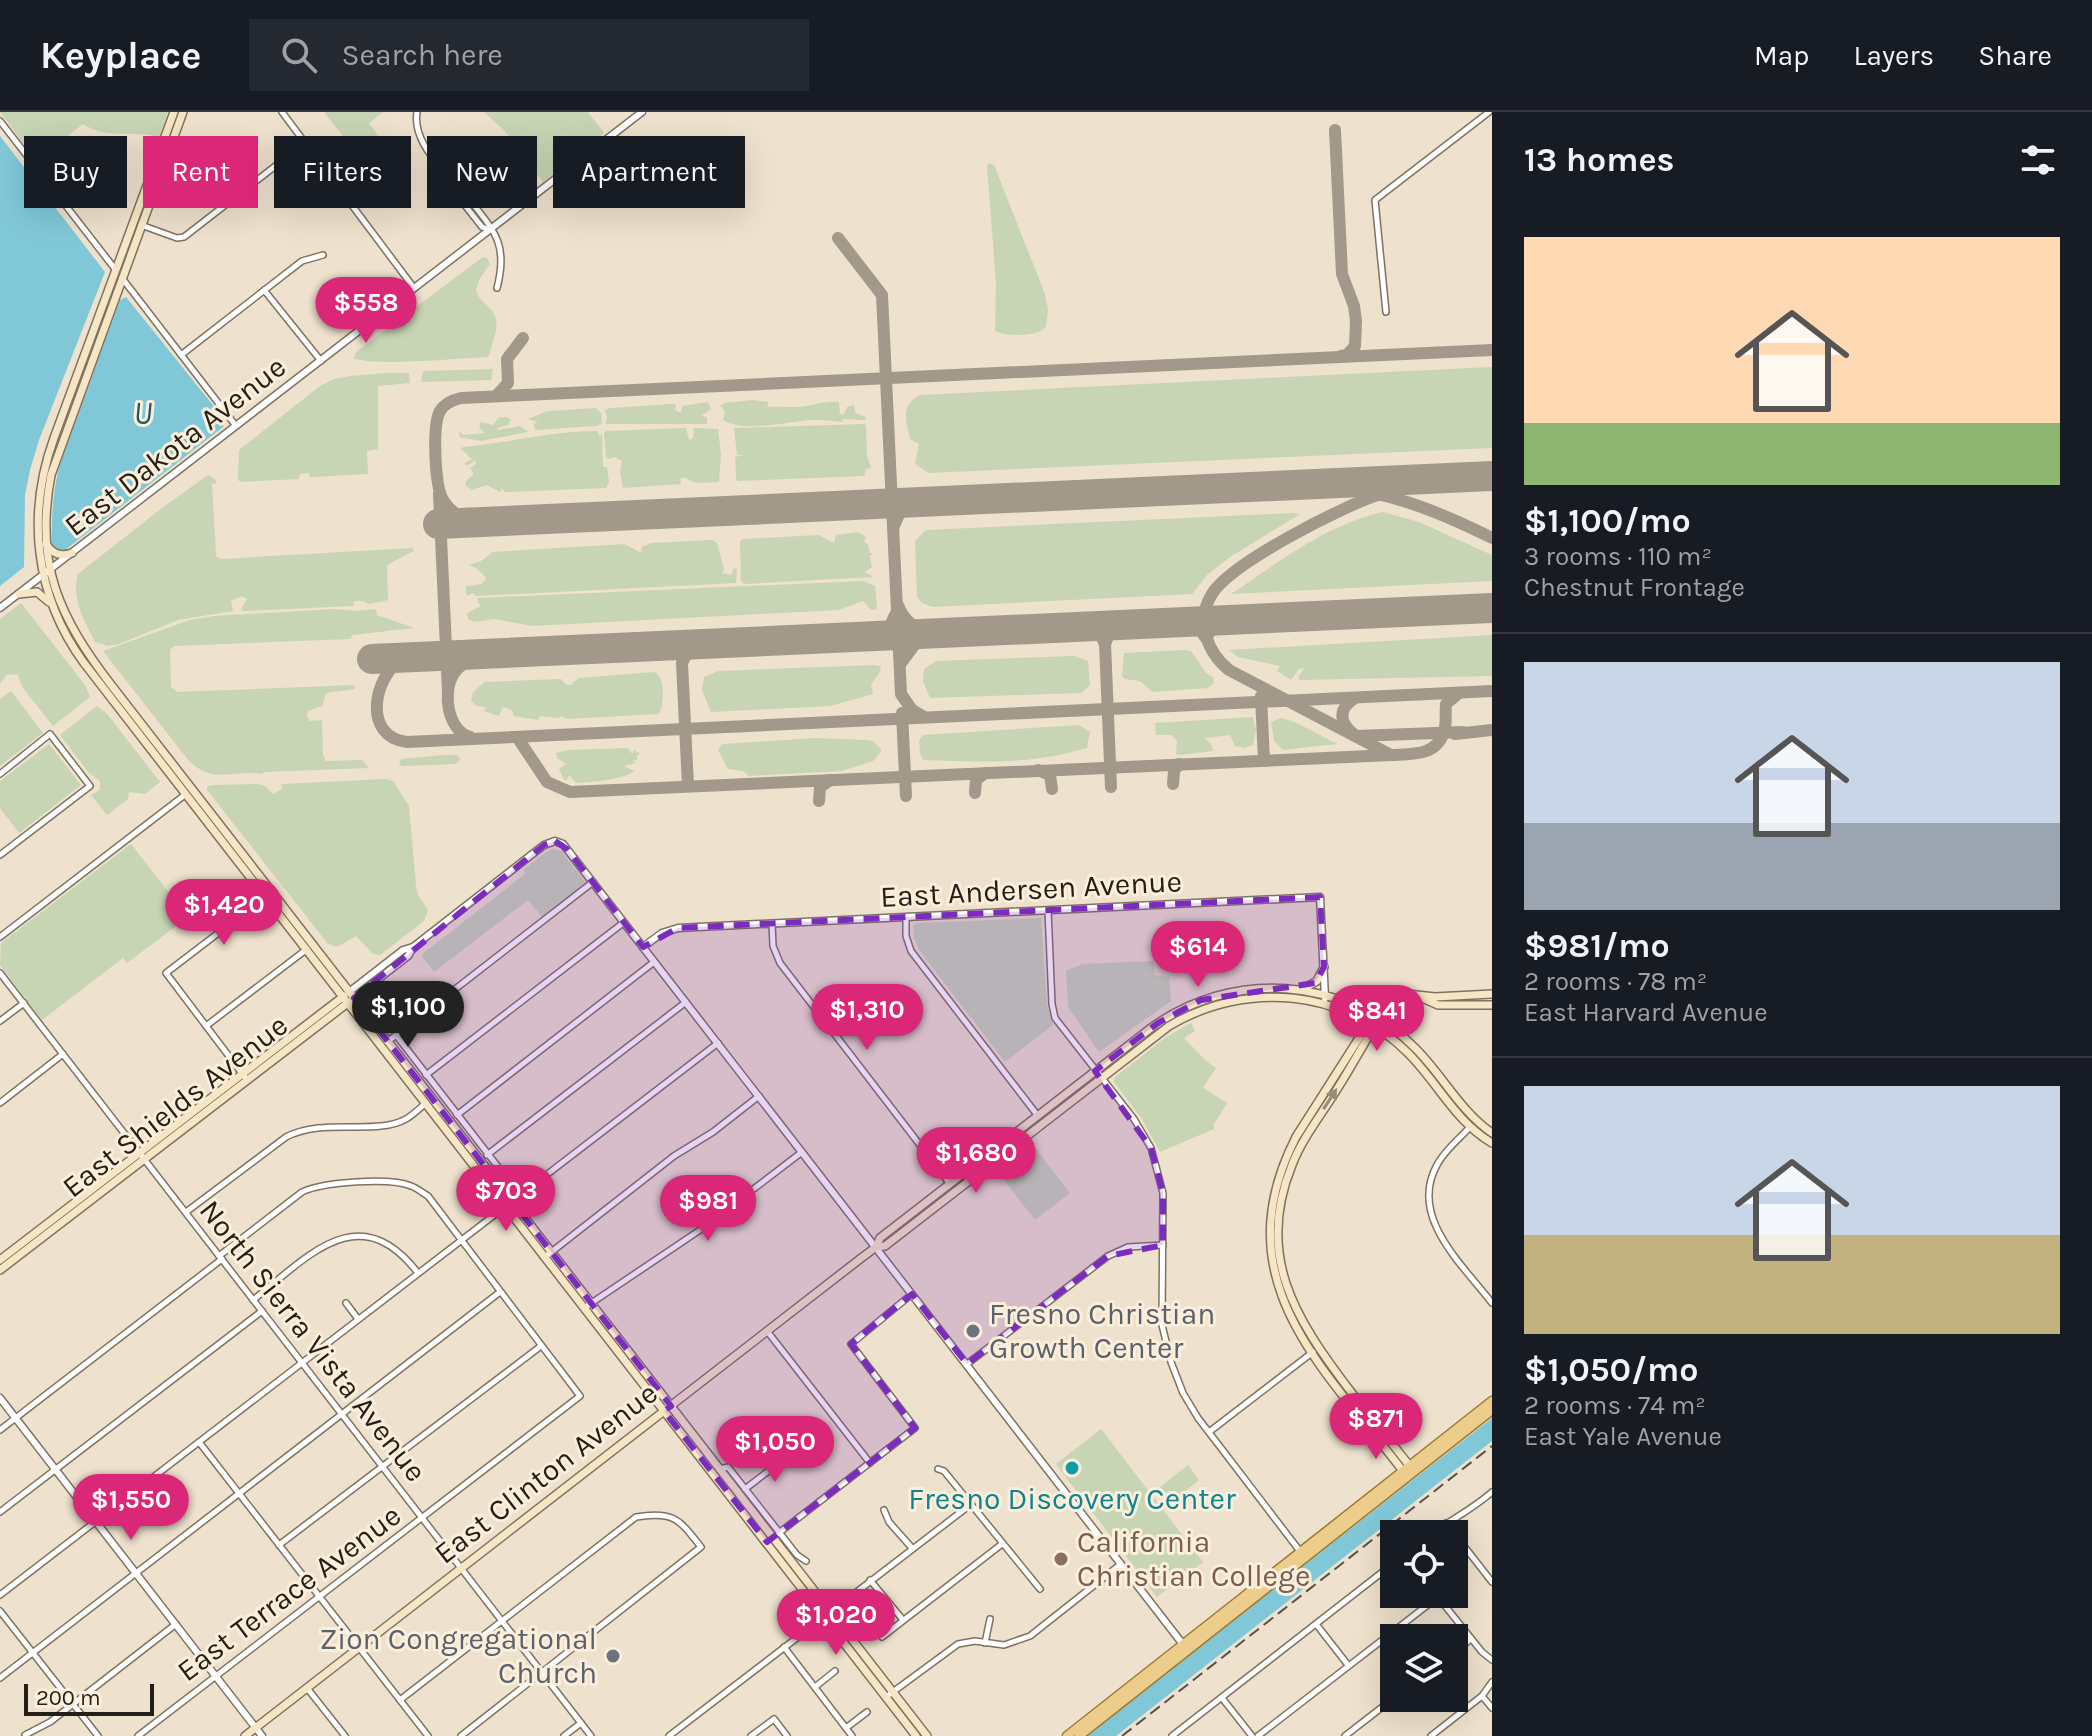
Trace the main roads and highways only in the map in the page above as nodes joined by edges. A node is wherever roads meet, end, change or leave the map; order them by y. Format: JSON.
{"nodes":[{"id":1,"x":174,"y":112,"type":"edge"},
{"id":2,"x":183,"y":112,"type":"edge"},
{"id":3,"x":165,"y":136,"type":"edge"},
{"id":4,"x":174,"y":136,"type":"edge"},
{"id":5,"x":143,"y":195,"type":"edge"},
{"id":6,"x":147,"y":208,"type":"edge"},
{"id":7,"x":131,"y":227,"type":"junction"},
{"id":8,"x":122,"y":278,"type":"junction"},
{"id":9,"x":46,"y":544,"type":"junction"},
{"id":10,"x":72,"y":553,"type":"road end"},
{"id":11,"x":47,"y":572,"type":"junction"},
{"id":12,"x":19,"y":594,"type":"road end"},
{"id":13,"x":53,"y":607,"type":"junction"},
{"id":14,"x":109,"y":689,"type":"junction"},
{"id":15,"x":1324,"y":967,"type":"road end"},
{"id":16,"x":1302,"y":990,"type":"junction"},
{"id":17,"x":1233,"y":991,"type":"junction"},
{"id":18,"x":1416,"y":994,"type":"junction"},
{"id":19,"x":1492,"y":994,"type":"edge"},
{"id":20,"x":348,"y":998,"type":"junction"},
{"id":21,"x":1325,"y":999,"type":"junction"},
{"id":22,"x":1492,"y":1005,"type":"edge"},
{"id":23,"x":1191,"y":1014,"type":"junction"},
{"id":24,"x":1374,"y":1021,"type":"junction"},
{"id":25,"x":389,"y":1056,"type":"junction"},
{"id":26,"x":1098,"y":1074,"type":"junction"},
{"id":27,"x":420,"y":1083,"type":"junction"},
{"id":28,"x":428,"y":1101,"type":"junction"},
{"id":29,"x":1492,"y":1138,"type":"edge"},
{"id":30,"x":142,"y":1156,"type":"junction"},
{"id":31,"x":67,"y":1208,"type":"junction"},
{"id":32,"x":45,"y":1235,"type":"junction"},
{"id":33,"x":876,"y":1247,"type":"junction"},
{"id":34,"x":0,"y":1260,"type":"edge"},
{"id":35,"x":0,"y":1270,"type":"edge"},
{"id":36,"x":1492,"y":1401,"type":"edge"},
{"id":37,"x":667,"y":1408,"type":"junction"},
{"id":38,"x":1492,"y":1410,"type":"edge"},
{"id":39,"x":1408,"y":1471,"type":"junction"},
{"id":40,"x":773,"y":1538,"type":"junction"},
{"id":41,"x":1299,"y":1550,"type":"junction"},
{"id":42,"x":1265,"y":1587,"type":"junction"},
{"id":43,"x":1186,"y":1647,"type":"junction"},
{"id":44,"x":890,"y":1695,"type":"junction"},
{"id":45,"x":1082,"y":1724,"type":"junction"},
{"id":46,"x":245,"y":1736,"type":"edge"},
{"id":47,"x":922,"y":1736,"type":"edge"},
{"id":48,"x":1067,"y":1736,"type":"edge"},
{"id":49,"x":1073,"y":1736,"type":"edge"},
{"id":50,"x":1079,"y":1736,"type":"edge"}],
"edges":[{"from":1,"to":3,"type":"main road"},
{"from":2,"to":4,"type":"main road"},
{"from":5,"to":7,"type":"main road"},
{"from":6,"to":8,"type":"main road"},
{"from":7,"to":8,"type":"main road"},
{"from":7,"to":11,"type":"main road"},
{"from":8,"to":9,"type":"main road"},
{"from":9,"to":10,"type":"main road"},
{"from":9,"to":11,"type":"main road"},
{"from":11,"to":13,"type":"main road"},
{"from":11,"to":14,"type":"main road"},
{"from":12,"to":13,"type":"main road"},
{"from":13,"to":14,"type":"main road"},
{"from":14,"to":20,"type":"main road"},
{"from":15,"to":16,"type":"main road"},
{"from":16,"to":17,"type":"main road"},
{"from":16,"to":21,"type":"main road"},
{"from":17,"to":23,"type":"main road"},
{"from":17,"to":26,"type":"main road"},
{"from":18,"to":19,"type":"main road"},
{"from":18,"to":22,"type":"main road"},
{"from":18,"to":24,"type":"main road"},
{"from":20,"to":25,"type":"main road"},
{"from":20,"to":27,"type":"main road"},
{"from":20,"to":30,"type":"main road","name":"East Shields Avenue"},
{"from":21,"to":23,"type":"main road"},
{"from":21,"to":24,"type":"main road"},
{"from":23,"to":26,"type":"main road"},
{"from":24,"to":29,"type":"main road"},
{"from":24,"to":29,"type":"main road"},
{"from":24,"to":39,"type":"main road"},
{"from":25,"to":27,"type":"main road"},
{"from":25,"to":28,"type":"main road"},
{"from":26,"to":33,"type":"main road"},
{"from":26,"to":33,"type":"main road"},
{"from":27,"to":28,"type":"main road"},
{"from":28,"to":37,"type":"main road"},
{"from":30,"to":31,"type":"main road","name":"East Shields Avenue"},
{"from":30,"to":32,"type":"main road","name":"East Shields Avenue"},
{"from":31,"to":32,"type":"main road"},
{"from":31,"to":34,"type":"main road","name":"East Shields Avenue"},
{"from":32,"to":35,"type":"main road","name":"East Shields Avenue"},
{"from":33,"to":37,"type":"main road","name":"East Clinton Avenue"},
{"from":36,"to":39,"type":"main road"},
{"from":37,"to":40,"type":"main road"},
{"from":37,"to":40,"type":"main road"},
{"from":37,"to":46,"type":"main road","name":"East Clinton Avenue"},
{"from":38,"to":39,"type":"main road"},
{"from":39,"to":41,"type":"main road"},
{"from":39,"to":42,"type":"main road"},
{"from":40,"to":44,"type":"main road"},
{"from":41,"to":42,"type":"main road"},
{"from":41,"to":43,"type":"main road"},
{"from":42,"to":43,"type":"main road"},
{"from":43,"to":45,"type":"main road"},
{"from":43,"to":50,"type":"main road"},
{"from":44,"to":47,"type":"main road"},
{"from":44,"to":47,"type":"main road"},
{"from":45,"to":48,"type":"main road"},
{"from":45,"to":49,"type":"main road"}]}
